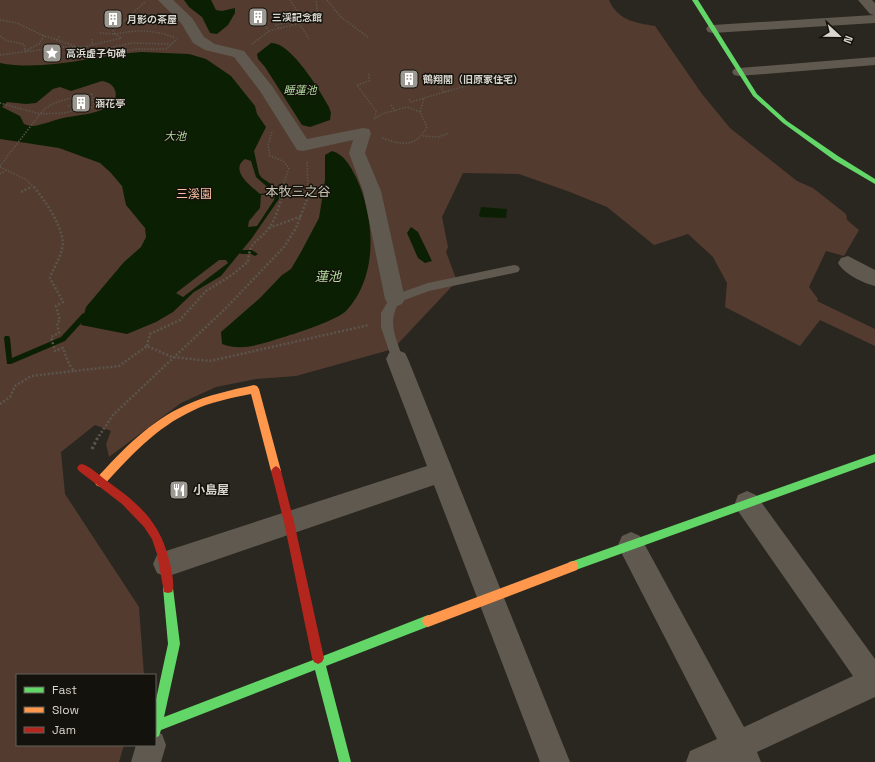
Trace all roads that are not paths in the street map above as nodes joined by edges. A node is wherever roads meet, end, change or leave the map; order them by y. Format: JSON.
{"nodes":[{"id":1,"x":695,"y":0,"type":"edge"},
{"id":2,"x":865,"y":0,"type":"edge"},
{"id":3,"x":166,"y":1,"type":"edge"},
{"id":4,"x":875,"y":11,"type":"edge"},
{"id":5,"x":875,"y":18,"type":"edge"},
{"id":6,"x":713,"y":29,"type":"junction"},
{"id":7,"x":875,"y":61,"type":"edge"},
{"id":8,"x":739,"y":72,"type":"junction"},
{"id":9,"x":875,"y":182,"type":"edge"},
{"id":10,"x":848,"y":263,"type":"dead end"},
{"id":11,"x":514,"y":268,"type":"dead end"},
{"id":12,"x":875,"y":279,"type":"edge"},
{"id":13,"x":395,"y":299,"type":"junction"},
{"id":14,"x":397,"y":359,"type":"joint"},
{"id":15,"x":875,"y":458,"type":"edge"},
{"id":16,"x":82,"y":468,"type":"road end"},
{"id":17,"x":441,"y":472,"type":"junction"},
{"id":18,"x":100,"y":482,"type":"junction"},
{"id":19,"x":747,"y":503,"type":"junction"},
{"id":20,"x":289,"y":522,"type":"junction"},
{"id":21,"x":631,"y":545,"type":"junction"},
{"id":22,"x":166,"y":564,"type":"junction"},
{"id":23,"x":490,"y":596,"type":"junction"},
{"id":24,"x":319,"y":662,"type":"junction"},
{"id":25,"x":875,"y":682,"type":"edge"},
{"id":26,"x":156,"y":725,"type":"edge"},
{"id":27,"x":156,"y":733,"type":"edge"},
{"id":28,"x":151,"y":746,"type":"edge"},
{"id":29,"x":741,"y":754,"type":"edge"},
{"id":30,"x":146,"y":762,"type":"edge"},
{"id":31,"x":345,"y":762,"type":"edge"},
{"id":32,"x":555,"y":762,"type":"edge"},
{"id":33,"x":702,"y":762,"type":"edge"}],
"edges":[{"from":1,"to":6,"type":"street"},
{"from":2,"to":4,"type":"street"},
{"from":3,"to":13,"type":"street"},
{"from":5,"to":6,"type":"street"},
{"from":6,"to":8,"type":"street"},
{"from":7,"to":8,"type":"street"},
{"from":8,"to":9,"type":"street"},
{"from":10,"to":12,"type":"street"},
{"from":11,"to":13,"type":"lane"},
{"from":13,"to":14,"type":"lane"},
{"from":14,"to":17,"type":"street"},
{"from":15,"to":19,"type":"street"},
{"from":16,"to":18,"type":"street"},
{"from":17,"to":20,"type":"street"},
{"from":17,"to":23,"type":"street"},
{"from":18,"to":20,"type":"street"},
{"from":18,"to":22,"type":"street"},
{"from":19,"to":21,"type":"street"},
{"from":19,"to":25,"type":"street"},
{"from":20,"to":22,"type":"street"},
{"from":20,"to":24,"type":"street"},
{"from":21,"to":23,"type":"street"},
{"from":21,"to":29,"type":"street"},
{"from":22,"to":26,"type":"street"},
{"from":23,"to":24,"type":"street"},
{"from":23,"to":32,"type":"street"},
{"from":24,"to":27,"type":"street"},
{"from":24,"to":31,"type":"street"},
{"from":25,"to":29,"type":"street"},
{"from":28,"to":30,"type":"street"},
{"from":29,"to":33,"type":"street"}]}
